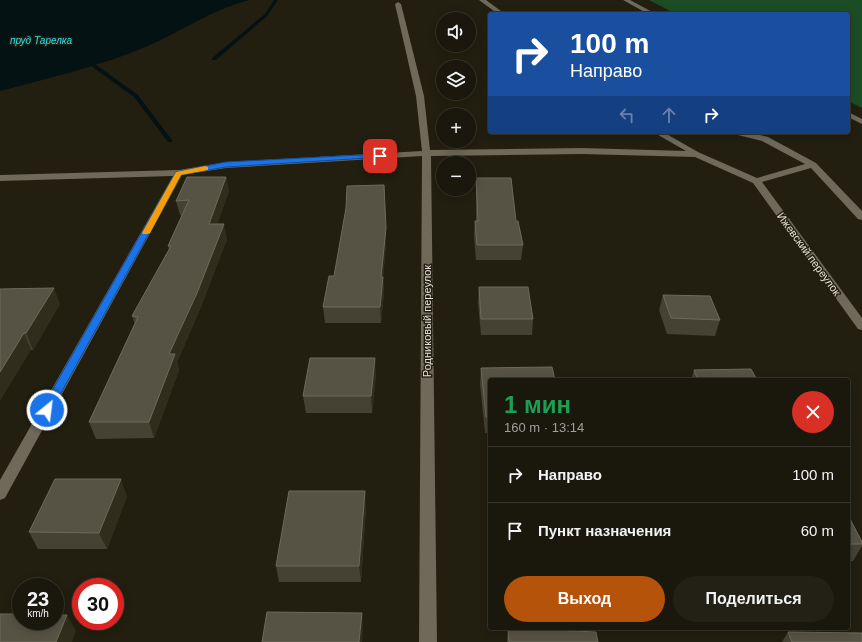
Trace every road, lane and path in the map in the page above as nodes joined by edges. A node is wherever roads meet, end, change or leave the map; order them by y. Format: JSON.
{"nodes":[{"id":1,"x":482,"y":0,"type":"edge"},
{"id":2,"x":626,"y":0,"type":"edge"},
{"id":3,"x":398,"y":4,"type":"dead end"},
{"id":4,"x":499,"y":12,"type":"edge"},
{"id":5,"x":649,"y":12,"type":"edge"},
{"id":6,"x":850,"y":115,"type":"edge"},
{"id":7,"x":862,"y":122,"type":"edge"},
{"id":8,"x":661,"y":134,"type":"edge"},
{"id":9,"x":745,"y":134,"type":"edge"},
{"id":10,"x":427,"y":153,"type":"junction"},
{"id":11,"x":697,"y":154,"type":"junction"},
{"id":12,"x":814,"y":165,"type":"junction"},
{"id":13,"x":179,"y":173,"type":"junction"},
{"id":14,"x":0,"y":178,"type":"edge"},
{"id":15,"x":756,"y":181,"type":"junction"},
{"id":16,"x":862,"y":217,"type":"edge"},
{"id":17,"x":862,"y":326,"type":"edge"},
{"id":18,"x":0,"y":494,"type":"edge"},
{"id":19,"x":428,"y":642,"type":"edge"}],
"edges":[{"from":1,"to":4,"type":"street"},
{"from":2,"to":5,"type":"street"},
{"from":3,"to":10,"type":"street","name":"Родниковый переулок"},
{"from":6,"to":7,"type":"street"},
{"from":8,"to":11,"type":"street"},
{"from":9,"to":12,"type":"street"},
{"from":10,"to":11,"type":"street"},
{"from":10,"to":13,"type":"street"},
{"from":10,"to":19,"type":"street","name":"Родниковый переулок"},
{"from":11,"to":15,"type":"street"},
{"from":12,"to":15,"type":"street"},
{"from":12,"to":16,"type":"street"},
{"from":13,"to":14,"type":"street"},
{"from":13,"to":18,"type":"street"},
{"from":15,"to":17,"type":"street","name":"Ижевский переулок"}]}
